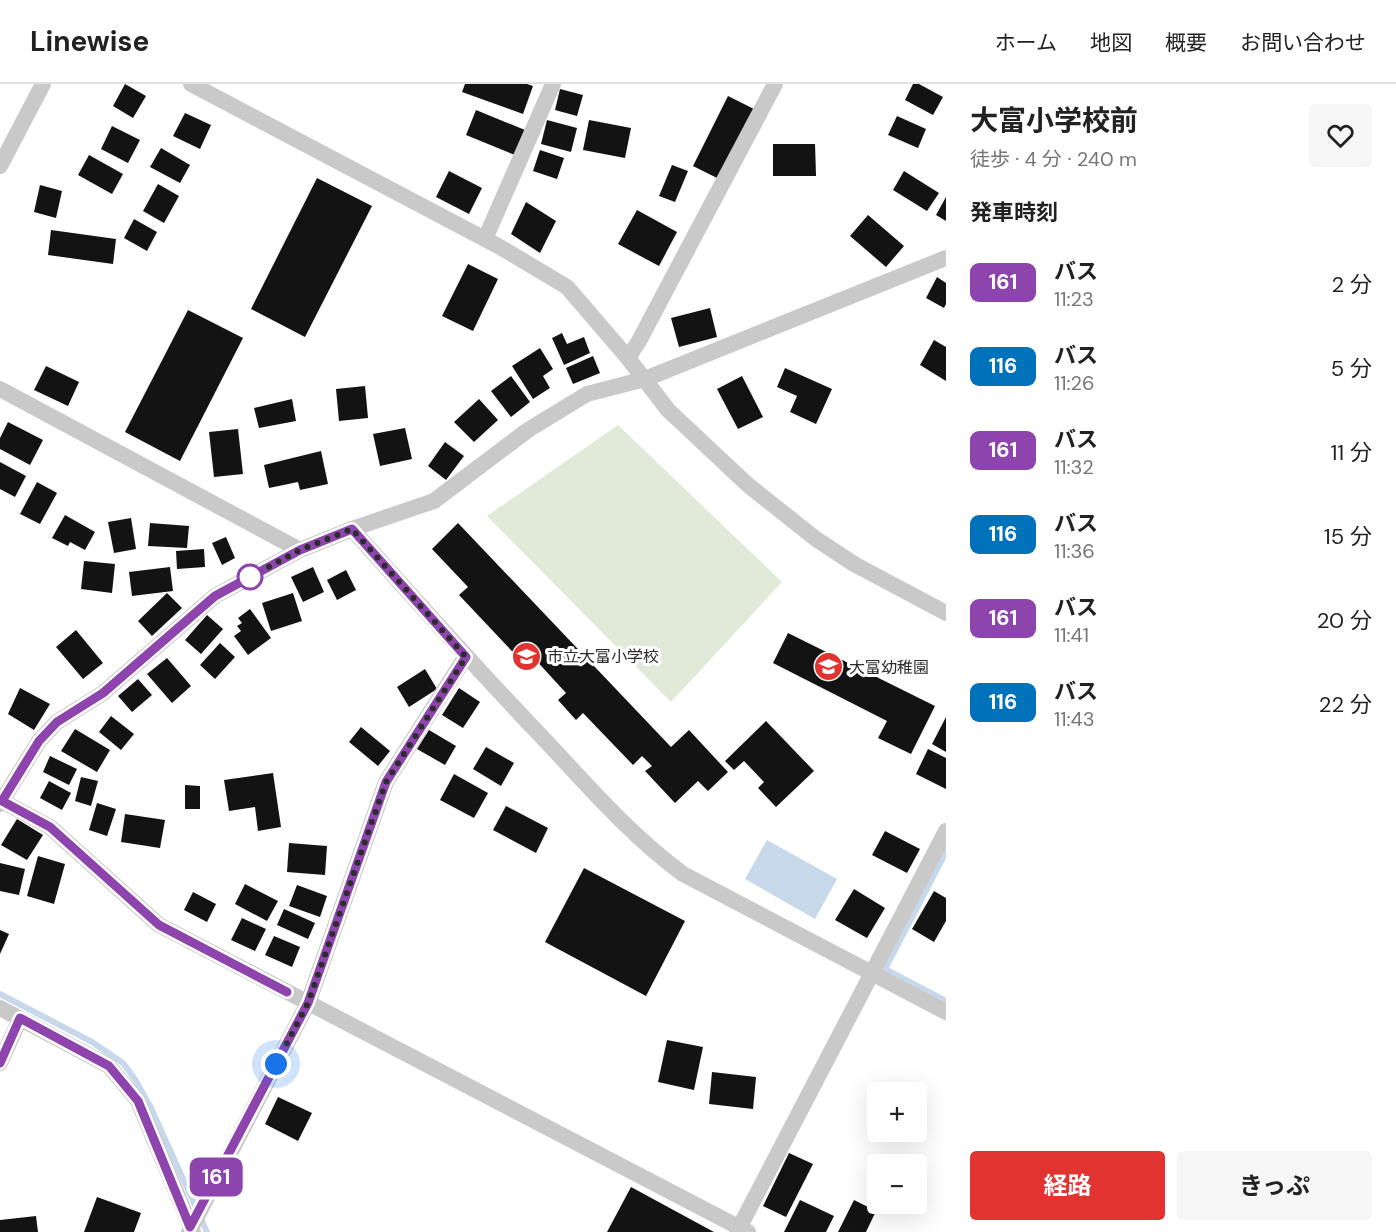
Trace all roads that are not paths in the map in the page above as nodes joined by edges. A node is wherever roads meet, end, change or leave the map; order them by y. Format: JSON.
{"nodes":[{"id":1,"x":44,"y":84,"type":"edge"},
{"id":2,"x":191,"y":84,"type":"edge"},
{"id":3,"x":553,"y":84,"type":"edge"},
{"id":4,"x":775,"y":84,"type":"edge"},
{"id":5,"x":0,"y":166,"type":"edge"},
{"id":6,"x":485,"y":239,"type":"junction"},
{"id":7,"x":946,"y":258,"type":"edge"},
{"id":8,"x":628,"y":358,"type":"junction"},
{"id":9,"x":645,"y":379,"type":"junction"},
{"id":10,"x":0,"y":389,"type":"edge"},
{"id":11,"x":352,"y":529,"type":"junction"},
{"id":12,"x":300,"y":550,"type":"junction"},
{"id":13,"x":946,"y":613,"type":"edge"},
{"id":14,"x":466,"y":657,"type":"junction"},
{"id":15,"x":1,"y":802,"type":"edge"},
{"id":16,"x":946,"y":831,"type":"edge"},
{"id":17,"x":872,"y":973,"type":"junction"},
{"id":18,"x":308,"y":1003,"type":"junction"},
{"id":19,"x":0,"y":1008,"type":"edge"},
{"id":20,"x":946,"y":1012,"type":"edge"},
{"id":21,"x":20,"y":1018,"type":"junction"},
{"id":22,"x":0,"y":1063,"type":"edge"},
{"id":23,"x":191,"y":1230,"type":"edge"},
{"id":24,"x":742,"y":1231,"type":"edge"}],
"edges":[{"from":1,"to":5,"type":"street"},
{"from":2,"to":6,"type":"street"},
{"from":3,"to":6,"type":"street"},
{"from":4,"to":8,"type":"street"},
{"from":6,"to":8,"type":"street"},
{"from":7,"to":9,"type":"street"},
{"from":8,"to":9,"type":"street"},
{"from":9,"to":11,"type":"street"},
{"from":9,"to":13,"type":"street"},
{"from":10,"to":12,"type":"street"},
{"from":11,"to":12,"type":"street"},
{"from":11,"to":14,"type":"street"},
{"from":12,"to":15,"type":"street"},
{"from":14,"to":17,"type":"street"},
{"from":14,"to":18,"type":"street"},
{"from":15,"to":18,"type":"street"},
{"from":16,"to":17,"type":"street"},
{"from":17,"to":20,"type":"street"},
{"from":17,"to":24,"type":"street"},
{"from":18,"to":23,"type":"street"},
{"from":18,"to":24,"type":"street"},
{"from":19,"to":21,"type":"street"},
{"from":21,"to":22,"type":"street"},
{"from":21,"to":23,"type":"street"}]}
